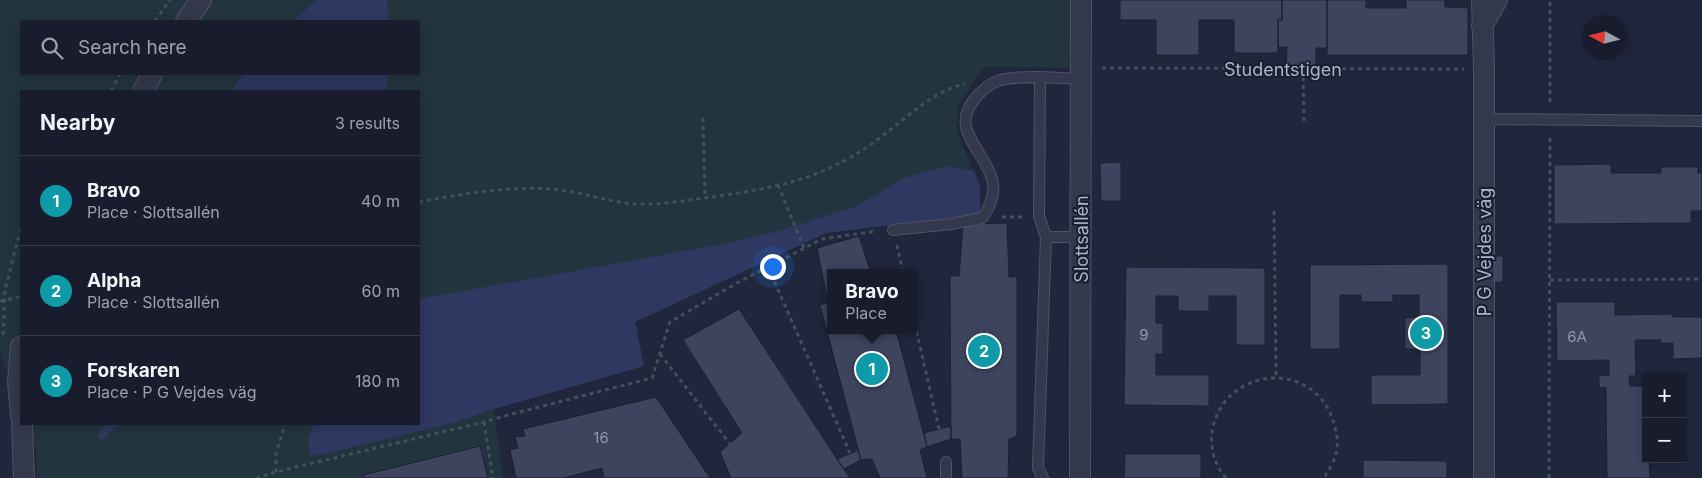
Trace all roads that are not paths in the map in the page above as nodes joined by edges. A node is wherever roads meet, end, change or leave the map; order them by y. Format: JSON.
{"nodes":[{"id":1,"x":201,"y":0,"type":"edge"},
{"id":2,"x":1082,"y":0,"type":"edge"},
{"id":3,"x":1482,"y":0,"type":"edge"},
{"id":4,"x":1497,"y":0,"type":"edge"},
{"id":5,"x":187,"y":20,"type":"edge"},
{"id":6,"x":1482,"y":26,"type":"junction"},
{"id":7,"x":1082,"y":73,"type":"junction"},
{"id":8,"x":151,"y":75,"type":"edge"},
{"id":9,"x":1040,"y":78,"type":"junction"},
{"id":10,"x":144,"y":90,"type":"edge"},
{"id":11,"x":1483,"y":119,"type":"junction"},
{"id":12,"x":1702,"y":121,"type":"edge"},
{"id":13,"x":893,"y":230,"type":"road end"},
{"id":14,"x":1046,"y":237,"type":"junction"},
{"id":15,"x":1081,"y":237,"type":"junction"},
{"id":16,"x":12,"y":345,"type":"edge"},
{"id":17,"x":20,"y":404,"type":"edge"},
{"id":18,"x":24,"y":429,"type":"edge"},
{"id":19,"x":946,"y":462,"type":"dead end"},
{"id":20,"x":24,"y":478,"type":"edge"},
{"id":21,"x":946,"y":478,"type":"edge"},
{"id":22,"x":1043,"y":478,"type":"edge"},
{"id":23,"x":1080,"y":478,"type":"edge"},
{"id":24,"x":1484,"y":478,"type":"edge"}],
"edges":[{"from":1,"to":5,"type":"street"},
{"from":2,"to":7,"type":"street","name":"Slottsallén"},
{"from":3,"to":6,"type":"street","name":"P G Vejdes väg"},
{"from":4,"to":6,"type":"street"},
{"from":6,"to":11,"type":"street","name":"P G Vejdes väg"},
{"from":7,"to":9,"type":"lane"},
{"from":7,"to":15,"type":"street","name":"Slottsallén"},
{"from":8,"to":10,"type":"street"},
{"from":9,"to":13,"type":"lane"},
{"from":9,"to":14,"type":"lane"},
{"from":11,"to":12,"type":"lane"},
{"from":11,"to":24,"type":"street","name":"P G Vejdes väg"},
{"from":14,"to":15,"type":"lane"},
{"from":14,"to":22,"type":"lane"},
{"from":15,"to":23,"type":"street","name":"Slottsallén"},
{"from":16,"to":17,"type":"street"},
{"from":18,"to":20,"type":"street"},
{"from":19,"to":21,"type":"lane"}]}
